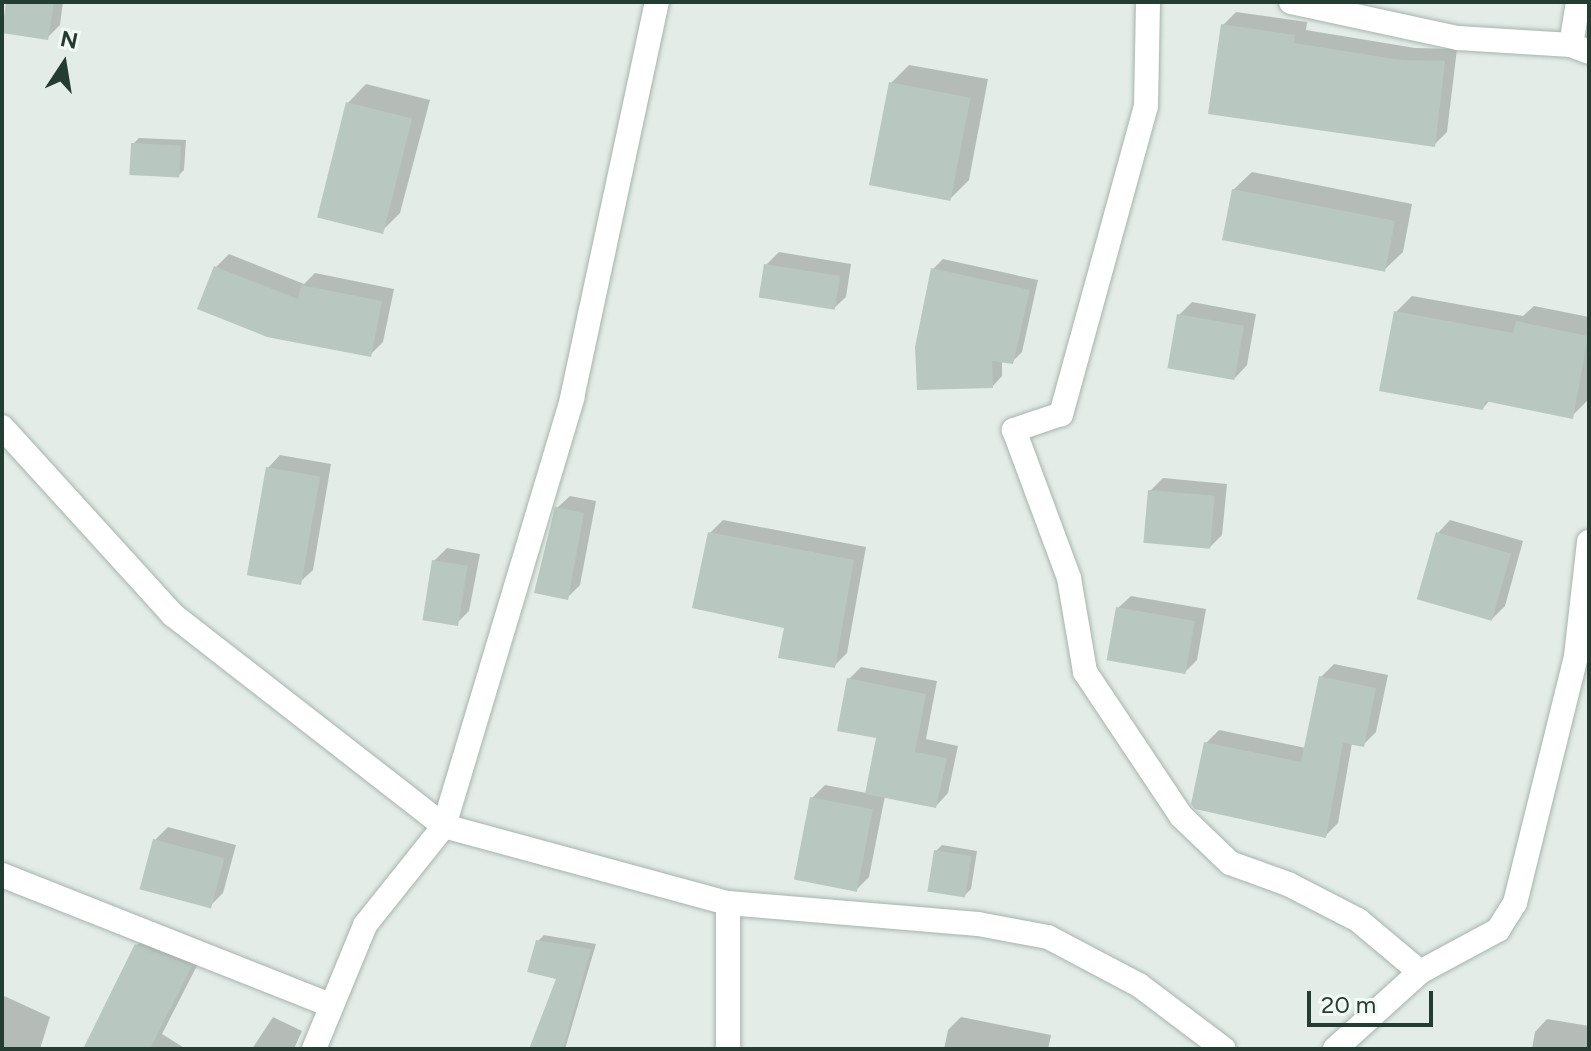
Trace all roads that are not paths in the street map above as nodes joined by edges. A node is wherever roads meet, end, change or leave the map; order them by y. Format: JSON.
{"nodes":[{"id":1,"x":657,"y":2,"type":"edge"},
{"id":2,"x":1148,"y":2,"type":"edge"},
{"id":3,"x":1291,"y":2,"type":"edge"},
{"id":4,"x":1578,"y":2,"type":"edge"},
{"id":5,"x":1580,"y":49,"type":"edge"},
{"id":6,"x":2,"y":427,"type":"edge"},
{"id":7,"x":1589,"y":542,"type":"edge"},
{"id":8,"x":444,"y":826,"type":"junction"},
{"id":9,"x":2,"y":875,"type":"edge"},
{"id":10,"x":728,"y":903,"type":"junction"},
{"id":11,"x":1420,"y":972,"type":"junction"},
{"id":12,"x":331,"y":1005,"type":"junction"},
{"id":13,"x":314,"y":1049,"type":"edge"},
{"id":14,"x":728,"y":1049,"type":"edge"},
{"id":15,"x":1224,"y":1049,"type":"edge"},
{"id":16,"x":1335,"y":1049,"type":"edge"}],
"edges":[{"from":1,"to":8,"type":"street"},
{"from":2,"to":11,"type":"street"},
{"from":3,"to":5,"type":"street"},
{"from":4,"to":5,"type":"street"},
{"from":6,"to":8,"type":"street"},
{"from":7,"to":11,"type":"street"},
{"from":8,"to":10,"type":"street"},
{"from":8,"to":12,"type":"street"},
{"from":9,"to":12,"type":"street"},
{"from":10,"to":14,"type":"street"},
{"from":10,"to":15,"type":"street"},
{"from":11,"to":16,"type":"street"},
{"from":12,"to":13,"type":"street"}]}
